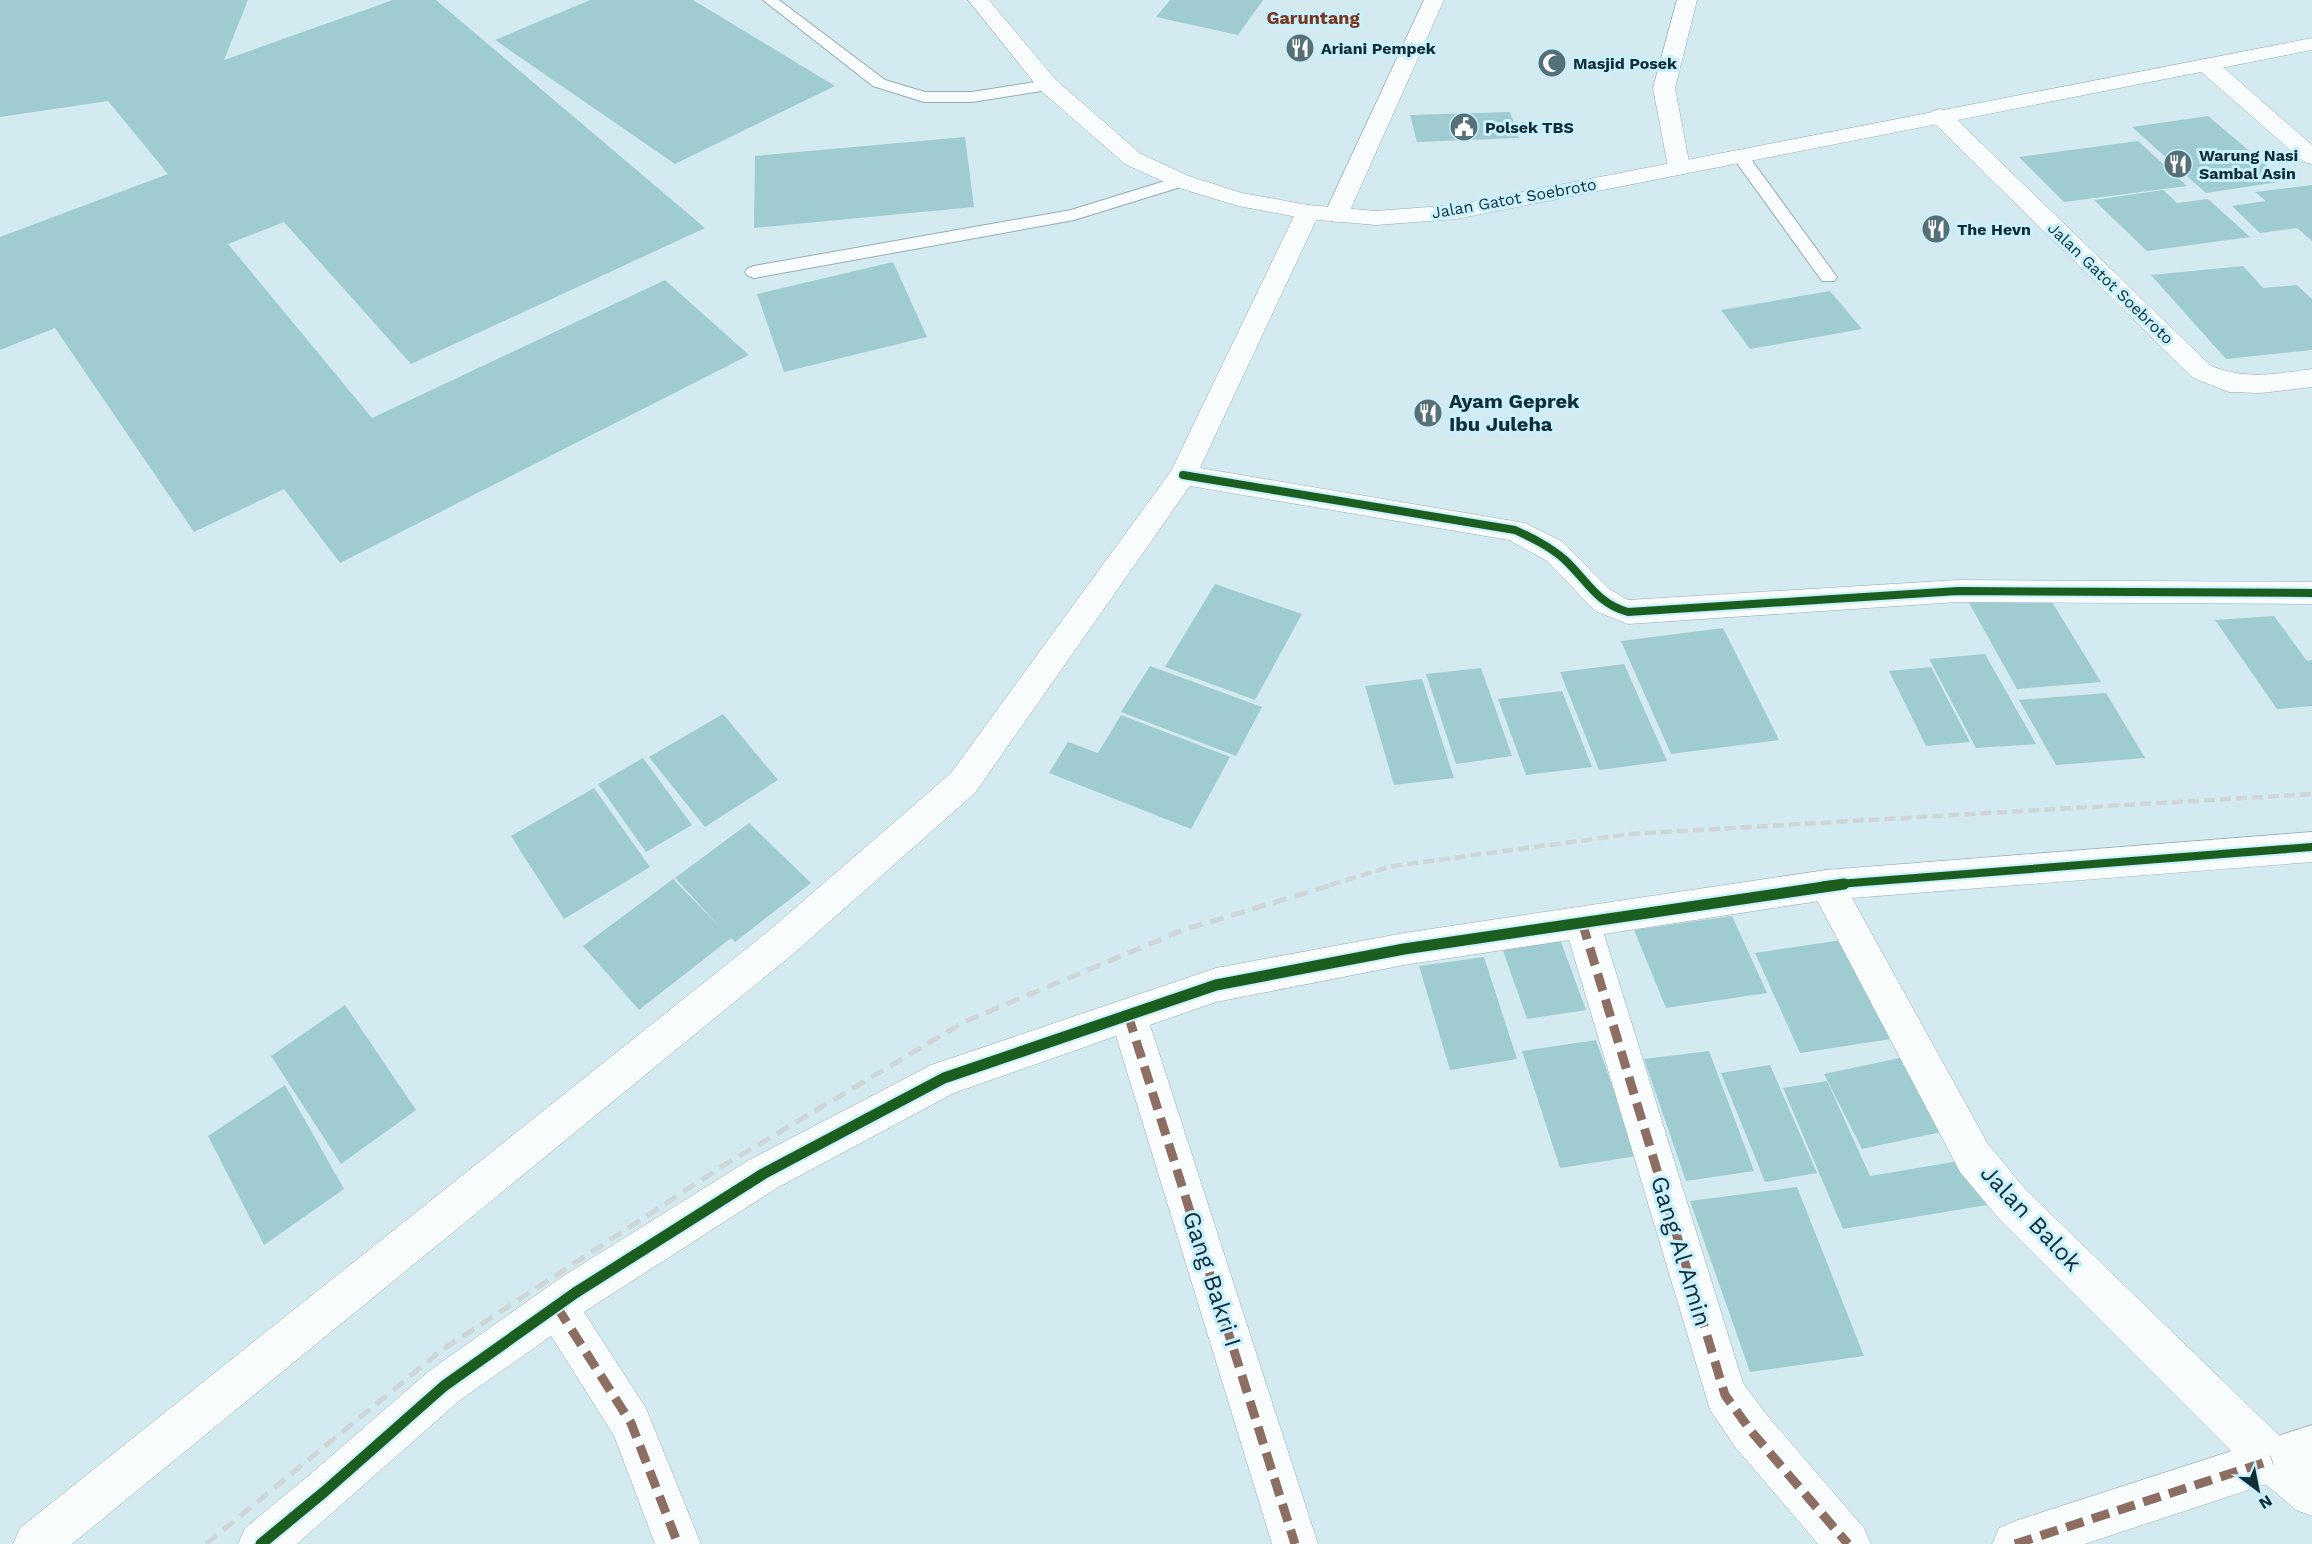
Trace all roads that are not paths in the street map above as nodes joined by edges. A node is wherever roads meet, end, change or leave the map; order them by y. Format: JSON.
{"nodes":[{"id":1,"x":770,"y":0,"type":"edge"},
{"id":2,"x":978,"y":0,"type":"edge"},
{"id":3,"x":1434,"y":0,"type":"edge"},
{"id":4,"x":1687,"y":0,"type":"edge"},
{"id":5,"x":2312,"y":44,"type":"edge"},
{"id":6,"x":2207,"y":65,"type":"junction"},
{"id":7,"x":1048,"y":85,"type":"junction"},
{"id":8,"x":1940,"y":116,"type":"junction"},
{"id":9,"x":1739,"y":155,"type":"junction"},
{"id":10,"x":2312,"y":157,"type":"edge"},
{"id":11,"x":1679,"y":167,"type":"junction"},
{"id":12,"x":1181,"y":181,"type":"junction"},
{"id":13,"x":1322,"y":213,"type":"junction"},
{"id":14,"x":754,"y":272,"type":"dead end"},
{"id":15,"x":1828,"y":277,"type":"dead end"},
{"id":16,"x":2312,"y":378,"type":"edge"},
{"id":17,"x":1183,"y":475,"type":"junction"},
{"id":18,"x":2312,"y":593,"type":"edge"},
{"id":19,"x":2312,"y":847,"type":"edge"},
{"id":20,"x":1826,"y":885,"type":"junction"},
{"id":21,"x":1582,"y":922,"type":"junction"},
{"id":22,"x":1128,"y":1015,"type":"junction"},
{"id":23,"x":557,"y":1307,"type":"junction"},
{"id":24,"x":2292,"y":1453,"type":"edge"},
{"id":25,"x":2312,"y":1494,"type":"edge"},
{"id":26,"x":36,"y":1544,"type":"edge"},
{"id":27,"x":261,"y":1544,"type":"edge"},
{"id":28,"x":678,"y":1544,"type":"edge"},
{"id":29,"x":1295,"y":1544,"type":"edge"},
{"id":30,"x":1848,"y":1544,"type":"edge"},
{"id":31,"x":2014,"y":1544,"type":"edge"}],
"edges":[{"from":1,"to":7,"type":"lane"},
{"from":2,"to":7,"type":"street","name":"Jalan Gatot Soebroto"},
{"from":3,"to":13,"type":"street"},
{"from":4,"to":11,"type":"street"},
{"from":5,"to":6,"type":"street","name":"Jalan Gatot Soebroto"},
{"from":6,"to":8,"type":"street","name":"Jalan Gatot Soebroto"},
{"from":6,"to":10,"type":"street"},
{"from":7,"to":12,"type":"street","name":"Jalan Gatot Soebroto"},
{"from":8,"to":9,"type":"street","name":"Jalan Gatot Soebroto"},
{"from":8,"to":16,"type":"street","name":"Jalan Gatot Soebroto"},
{"from":9,"to":11,"type":"street","name":"Jalan Gatot Soebroto"},
{"from":9,"to":15,"type":"lane"},
{"from":11,"to":13,"type":"street","name":"Jalan Gatot Soebroto"},
{"from":12,"to":13,"type":"street","name":"Jalan Gatot Soebroto"},
{"from":12,"to":14,"type":"lane"},
{"from":13,"to":17,"type":"street"},
{"from":17,"to":18,"type":"street"},
{"from":17,"to":26,"type":"street"},
{"from":19,"to":20,"type":"street"},
{"from":20,"to":21,"type":"street"},
{"from":20,"to":24,"type":"street","name":"Jalan Balok"},
{"from":21,"to":22,"type":"street"},
{"from":21,"to":30,"type":"street","name":"Gang Al Amin"},
{"from":22,"to":23,"type":"street"},
{"from":22,"to":29,"type":"street","name":"Gang Bakri I"},
{"from":23,"to":27,"type":"street"},
{"from":23,"to":28,"type":"street"},
{"from":24,"to":25,"type":"street","name":"Jalan Balok"},
{"from":24,"to":31,"type":"street"}]}
